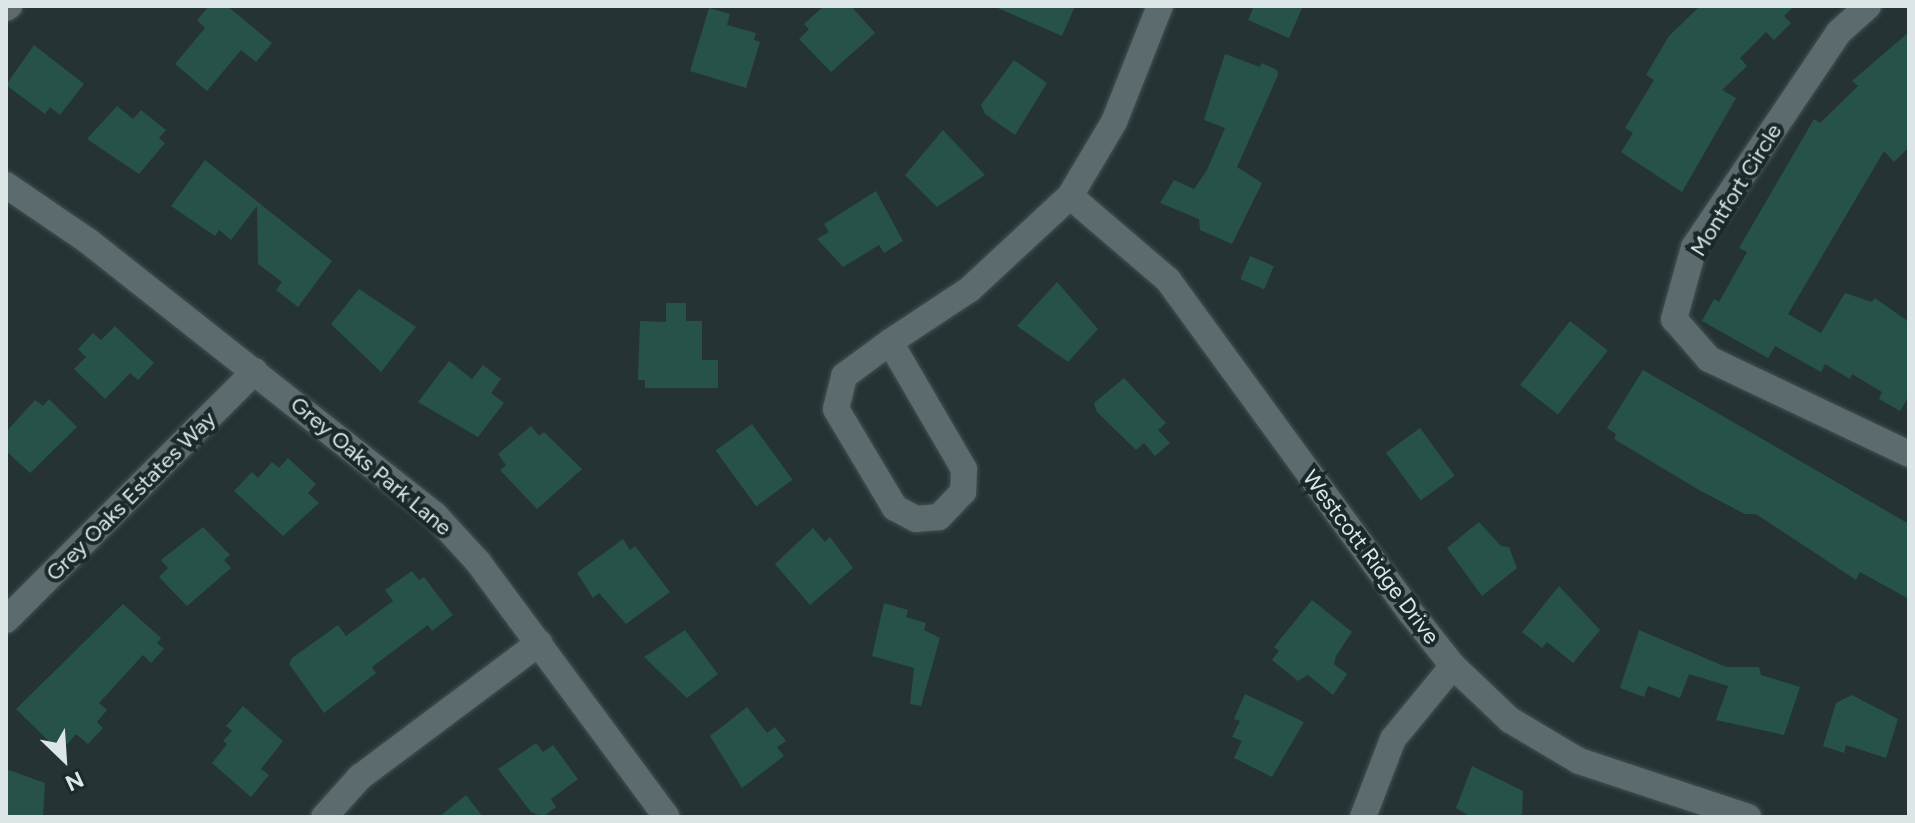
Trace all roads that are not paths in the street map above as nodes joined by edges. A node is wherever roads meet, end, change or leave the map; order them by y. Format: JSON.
{"nodes":[{"id":1,"x":1160,"y":6,"type":"edge"},
{"id":2,"x":1868,"y":6,"type":"edge"},
{"id":3,"x":6,"y":185,"type":"edge"},
{"id":4,"x":1070,"y":196,"type":"junction"},
{"id":5,"x":890,"y":342,"type":"junction"},
{"id":6,"x":255,"y":371,"type":"junction"},
{"id":7,"x":1909,"y":454,"type":"edge"},
{"id":8,"x":6,"y":620,"type":"edge"},
{"id":9,"x":539,"y":643,"type":"junction"},
{"id":10,"x":1453,"y":666,"type":"junction"},
{"id":11,"x":324,"y":817,"type":"edge"},
{"id":12,"x":667,"y":817,"type":"edge"},
{"id":13,"x":1363,"y":817,"type":"edge"},
{"id":14,"x":1748,"y":817,"type":"edge"}],
"edges":[{"from":1,"to":4,"type":"street"},
{"from":2,"to":7,"type":"street","name":"Montfort Circle"},
{"from":3,"to":6,"type":"street","name":"Grey Oaks Park Lane"},
{"from":4,"to":5,"type":"street"},
{"from":4,"to":10,"type":"street","name":"Westcott Ridge Drive"},
{"from":5,"to":5,"type":"street"},
{"from":6,"to":8,"type":"street","name":"Grey Oaks Estates Way"},
{"from":6,"to":9,"type":"street","name":"Grey Oaks Park Lane"},
{"from":9,"to":11,"type":"street"},
{"from":9,"to":12,"type":"street","name":"Grey Oaks Park Lane"},
{"from":10,"to":13,"type":"street"},
{"from":10,"to":14,"type":"street","name":"Westcott Ridge Drive"}]}
